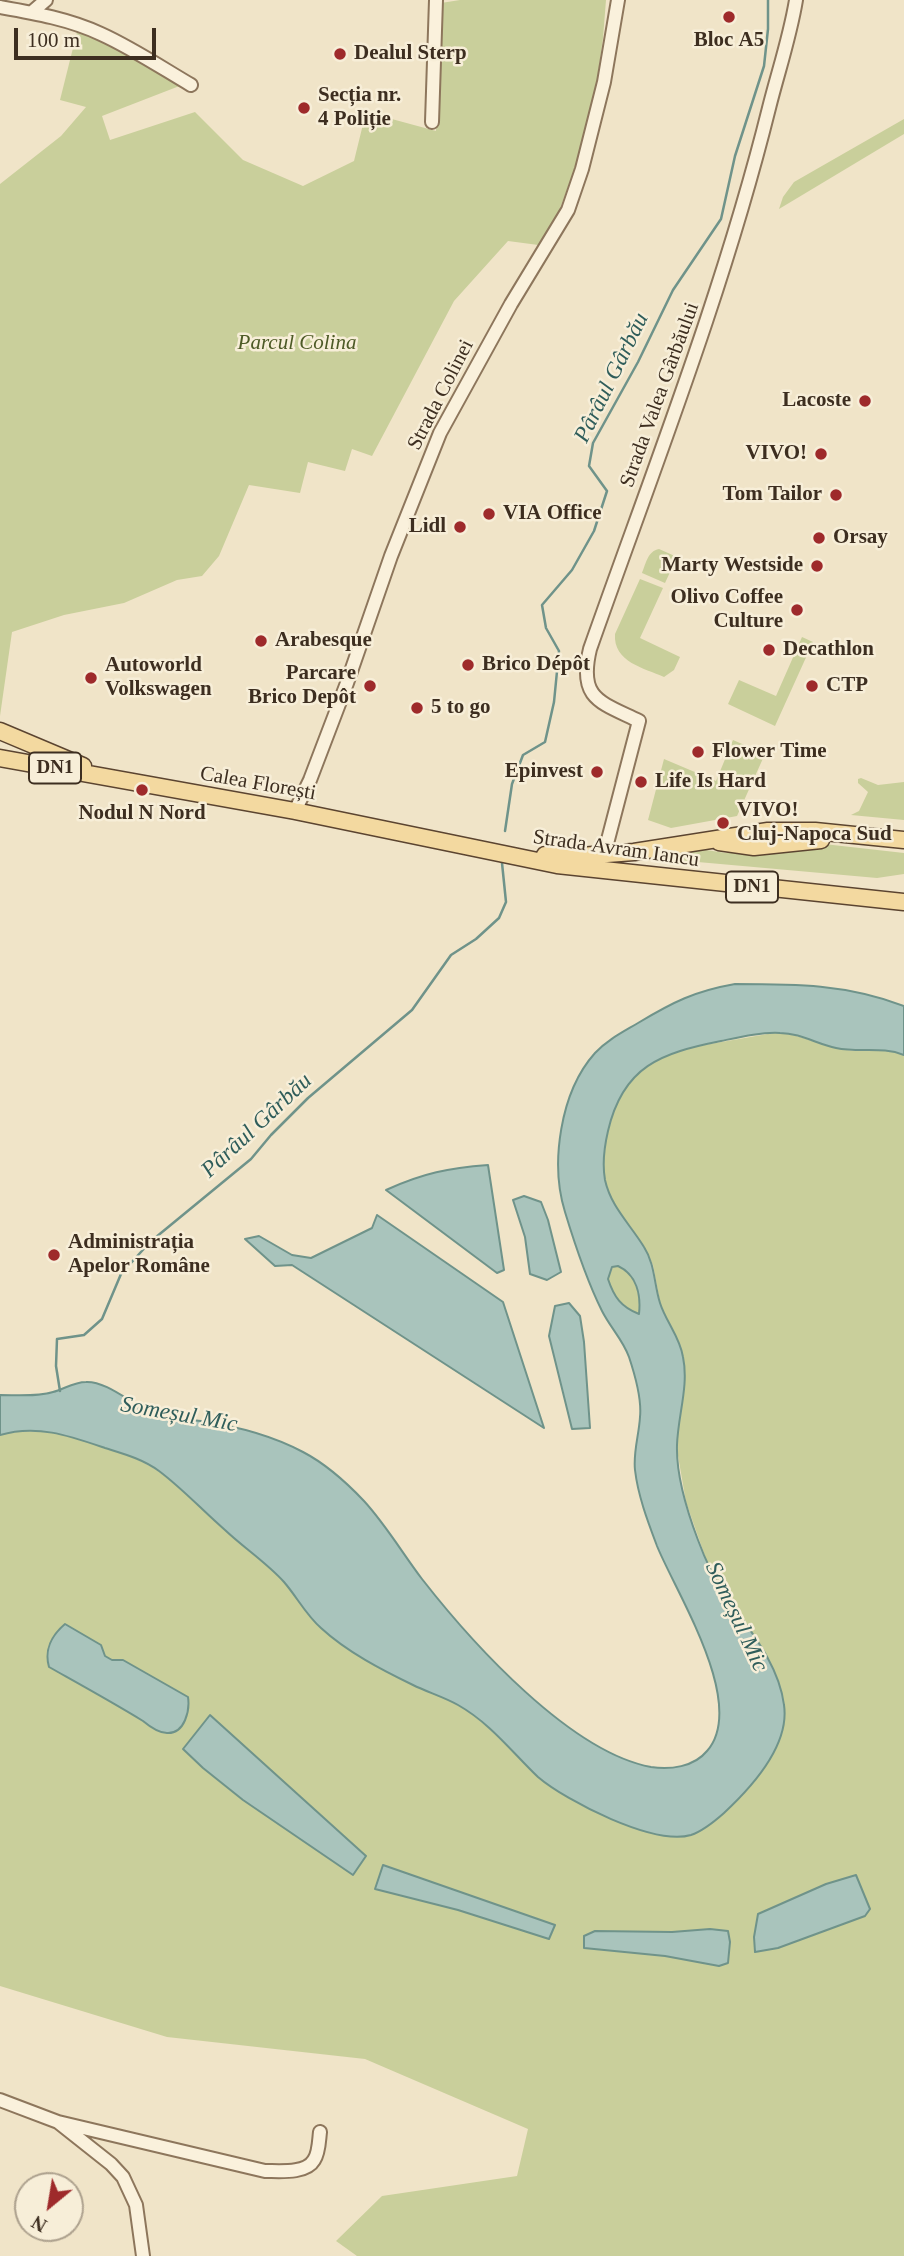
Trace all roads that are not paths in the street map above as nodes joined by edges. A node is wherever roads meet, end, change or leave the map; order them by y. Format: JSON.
{"nodes":[{"id":1,"x":46,"y":0,"type":"edge"},
{"id":2,"x":436,"y":0,"type":"edge"},
{"id":3,"x":618,"y":0,"type":"edge"},
{"id":4,"x":796,"y":0,"type":"edge"},
{"id":5,"x":0,"y":7,"type":"edge"},
{"id":6,"x":32,"y":12,"type":"junction"},
{"id":7,"x":191,"y":85,"type":"dead end"},
{"id":8,"x":432,"y":122,"type":"dead end"},
{"id":9,"x":0,"y":731,"type":"edge"},
{"id":10,"x":0,"y":758,"type":"edge"},
{"id":11,"x":111,"y":778,"type":"junction"},
{"id":12,"x":295,"y":811,"type":"junction"},
{"id":13,"x":703,"y":840,"type":"junction"},
{"id":14,"x":904,"y":840,"type":"edge"},
{"id":15,"x":904,"y":848,"type":"edge"},
{"id":16,"x":502,"y":853,"type":"junction"},
{"id":17,"x":604,"y":855,"type":"junction"},
{"id":18,"x":904,"y":892,"type":"edge"},
{"id":19,"x":862,"y":898,"type":"junction"},
{"id":20,"x":904,"y":902,"type":"edge"},
{"id":21,"x":0,"y":2100,"type":"edge"},
{"id":22,"x":58,"y":2122,"type":"junction"},
{"id":23,"x":320,"y":2132,"type":"dead end"},
{"id":24,"x":144,"y":2256,"type":"edge"}],
"edges":[{"from":1,"to":6,"type":"street"},
{"from":2,"to":8,"type":"street"},
{"from":3,"to":12,"type":"street","name":"Strada Colinei"},
{"from":4,"to":17,"type":"street","name":"Strada Valea Gârbăului"},
{"from":5,"to":6,"type":"street"},
{"from":6,"to":7,"type":"street"},
{"from":9,"to":11,"type":"main road"},
{"from":10,"to":11,"type":"main road","name":"Calea Florești","number":"DN1"},
{"from":11,"to":12,"type":"main road","name":"Calea Florești","number":"DN1"},
{"from":12,"to":16,"type":"main road","name":"Calea Florești","number":"DN1"},
{"from":13,"to":14,"type":"main road","name":"Strada Avram Iancu","number":"DN1"},
{"from":13,"to":15,"type":"main road"},
{"from":13,"to":17,"type":"main road","name":"Strada Avram Iancu","number":"DN1"},
{"from":16,"to":17,"type":"main road","name":"Strada Avram Iancu","number":"DN1"},
{"from":16,"to":19,"type":"main road","name":"Strada Avram Iancu","number":"DN1"},
{"from":18,"to":19,"type":"main road"},
{"from":19,"to":20,"type":"main road","name":"Strada Avram Iancu","number":"DN1"},
{"from":21,"to":22,"type":"street"},
{"from":22,"to":23,"type":"street"},
{"from":22,"to":24,"type":"street"}]}
